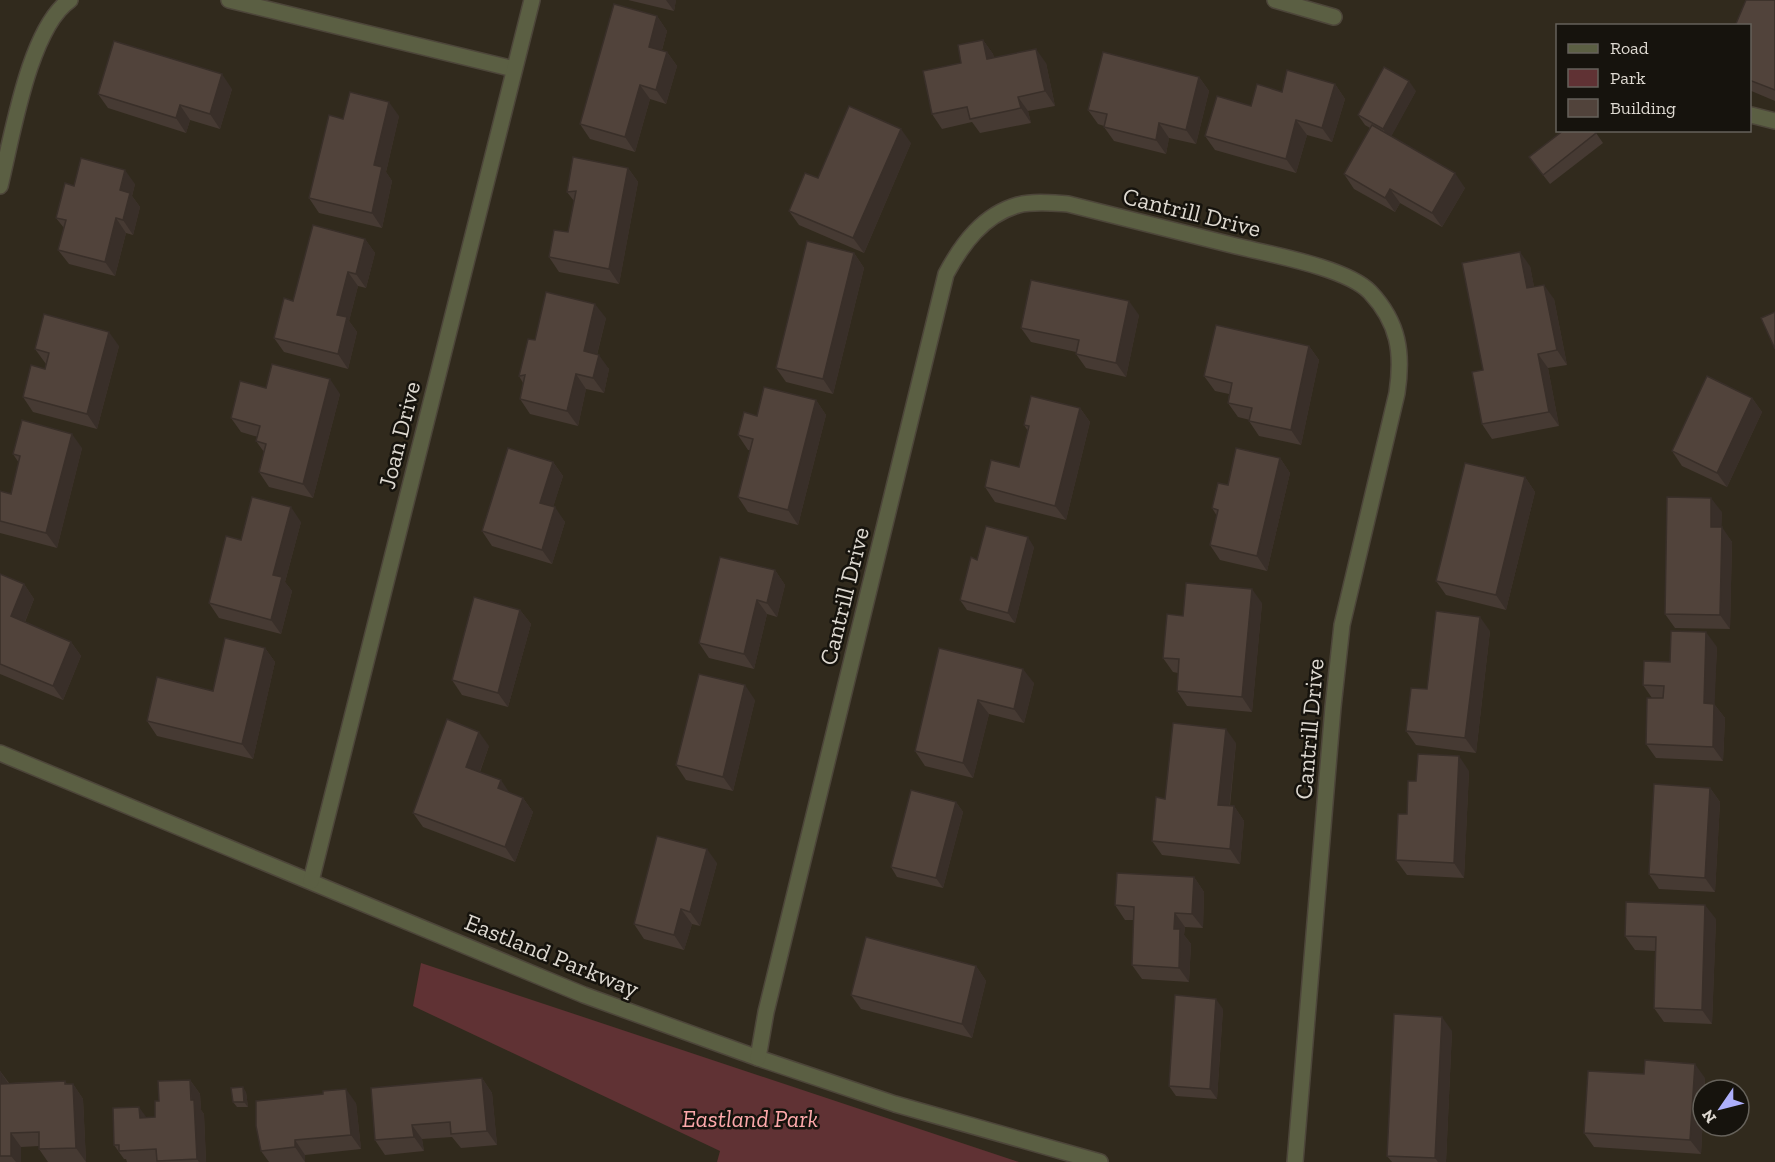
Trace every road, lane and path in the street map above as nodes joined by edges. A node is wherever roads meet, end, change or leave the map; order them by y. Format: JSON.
{"nodes":[{"id":1,"x":70,"y":0,"type":"edge"},
{"id":2,"x":229,"y":0,"type":"edge"},
{"id":3,"x":532,"y":0,"type":"edge"},
{"id":4,"x":1275,"y":0,"type":"edge"},
{"id":5,"x":1334,"y":17,"type":"dead end"},
{"id":6,"x":514,"y":69,"type":"junction"},
{"id":7,"x":1751,"y":115,"type":"edge"},
{"id":8,"x":1775,"y":121,"type":"edge"},
{"id":9,"x":0,"y":186,"type":"edge"},
{"id":10,"x":0,"y":753,"type":"edge"},
{"id":11,"x":311,"y":880,"type":"junction"},
{"id":12,"x":758,"y":1058,"type":"junction"},
{"id":13,"x":1100,"y":1162,"type":"edge"},
{"id":14,"x":1295,"y":1162,"type":"edge"}],
"edges":[{"from":1,"to":9,"type":"street"},
{"from":2,"to":6,"type":"street"},
{"from":3,"to":6,"type":"street","name":"Joan Drive"},
{"from":4,"to":5,"type":"street"},
{"from":6,"to":11,"type":"street","name":"Joan Drive"},
{"from":7,"to":8,"type":"street"},
{"from":10,"to":11,"type":"street","name":"Eastland Parkway"},
{"from":11,"to":12,"type":"street","name":"Eastland Parkway"},
{"from":12,"to":13,"type":"street","name":"Eastland Parkway"},
{"from":12,"to":14,"type":"street","name":"Cantrill Drive"}]}
